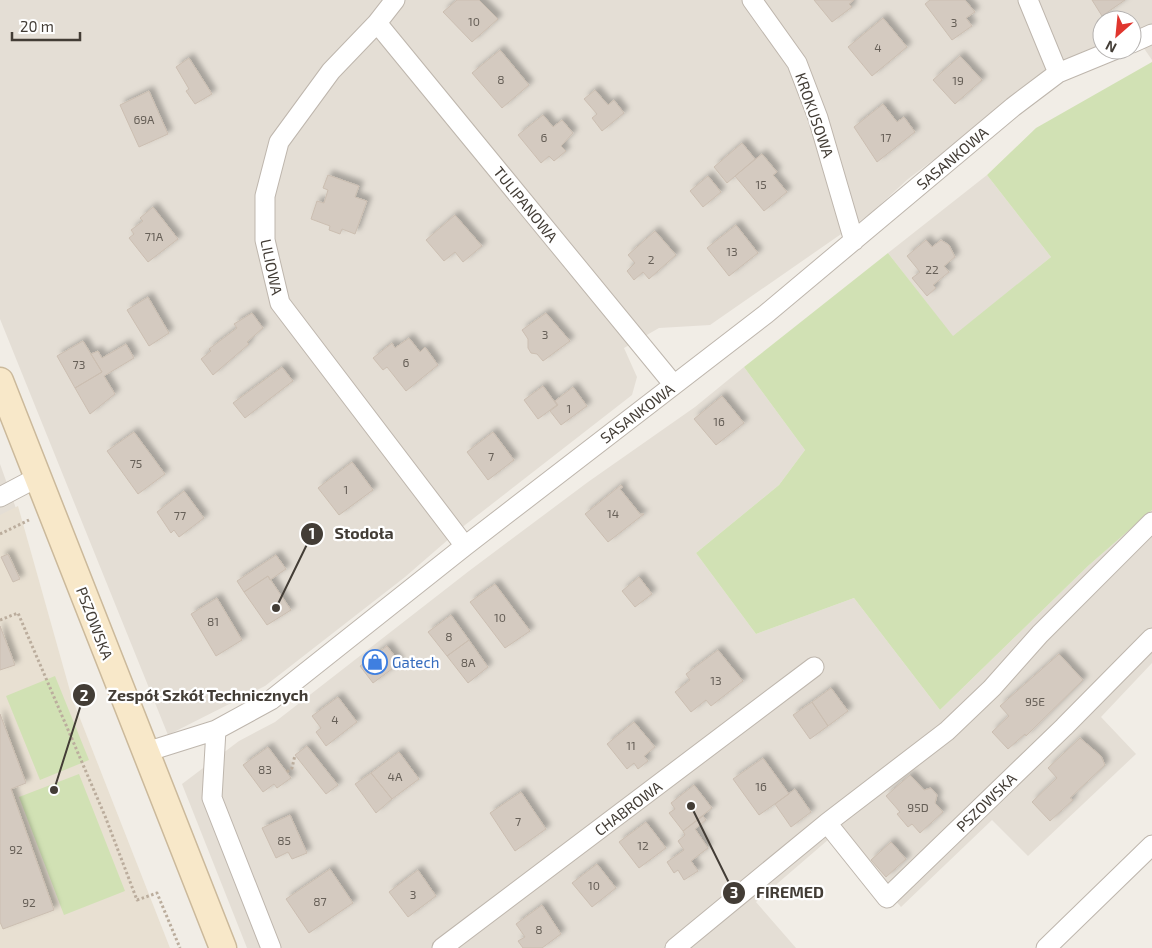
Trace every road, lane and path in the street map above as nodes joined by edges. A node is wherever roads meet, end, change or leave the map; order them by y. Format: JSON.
{"nodes":[{"id":1,"x":395,"y":0,"type":"edge"},
{"id":2,"x":752,"y":0,"type":"edge"},
{"id":3,"x":1028,"y":0,"type":"edge"},
{"id":4,"x":377,"y":23,"type":"junction"},
{"id":5,"x":1092,"y":59,"type":"edge"},
{"id":6,"x":1058,"y":73,"type":"junction"},
{"id":7,"x":854,"y":241,"type":"junction"},
{"id":8,"x":0,"y":382,"type":"edge"},
{"id":9,"x":674,"y":385,"type":"junction"},
{"id":10,"x":38,"y":477,"type":"junction"},
{"id":11,"x":0,"y":497,"type":"edge"},
{"id":12,"x":27,"y":521,"type":"dead end"},
{"id":13,"x":1152,"y":522,"type":"edge"},
{"id":14,"x":0,"y":534,"type":"edge"},
{"id":15,"x":464,"y":546,"type":"junction"},
{"id":16,"x":0,"y":618,"type":"edge"},
{"id":17,"x":1152,"y":638,"type":"edge"},
{"id":18,"x":814,"y":667,"type":"dead end"},
{"id":19,"x":216,"y":730,"type":"junction"},
{"id":20,"x":146,"y":752,"type":"junction"},
{"id":21,"x":295,"y":755,"type":"dead end"},
{"id":22,"x":287,"y":772,"type":"dead end"},
{"id":23,"x":827,"y":823,"type":"junction"},
{"id":24,"x":1152,"y":845,"type":"edge"},
{"id":25,"x":180,"y":948,"type":"edge"},
{"id":26,"x":223,"y":948,"type":"edge"},
{"id":27,"x":271,"y":948,"type":"edge"},
{"id":28,"x":442,"y":948,"type":"edge"},
{"id":29,"x":675,"y":948,"type":"edge"},
{"id":30,"x":1046,"y":948,"type":"edge"}],
"edges":[{"from":1,"to":4,"type":"street","name":"LILIOWA"},
{"from":2,"to":7,"type":"street","name":"KROKUSOWA"},
{"from":3,"to":6,"type":"street"},
{"from":4,"to":9,"type":"street","name":"TULIPANOWA"},
{"from":4,"to":15,"type":"street","name":"LILIOWA"},
{"from":5,"to":6,"type":"street","name":"SASANKOWA"},
{"from":6,"to":7,"type":"street","name":"SASANKOWA"},
{"from":7,"to":9,"type":"street","name":"SASANKOWA"},
{"from":8,"to":10,"type":"main road","name":"PSZOWSKA"},
{"from":9,"to":15,"type":"street","name":"SASANKOWA"},
{"from":10,"to":11,"type":"street"},
{"from":10,"to":20,"type":"main road","name":"PSZOWSKA"},
{"from":12,"to":14,"type":"path"},
{"from":13,"to":23,"type":"street"},
{"from":15,"to":19,"type":"street","name":"SASANKOWA"},
{"from":16,"to":25,"type":"path"},
{"from":17,"to":23,"type":"street","name":"PSZOWSKA"},
{"from":18,"to":28,"type":"street","name":"CHABROWA"},
{"from":19,"to":20,"type":"street","name":"SASANKOWA"},
{"from":19,"to":27,"type":"street"},
{"from":20,"to":26,"type":"main road","name":"PSZOWSKA"},
{"from":21,"to":22,"type":"path"},
{"from":23,"to":29,"type":"street"},
{"from":24,"to":30,"type":"street"}]}
